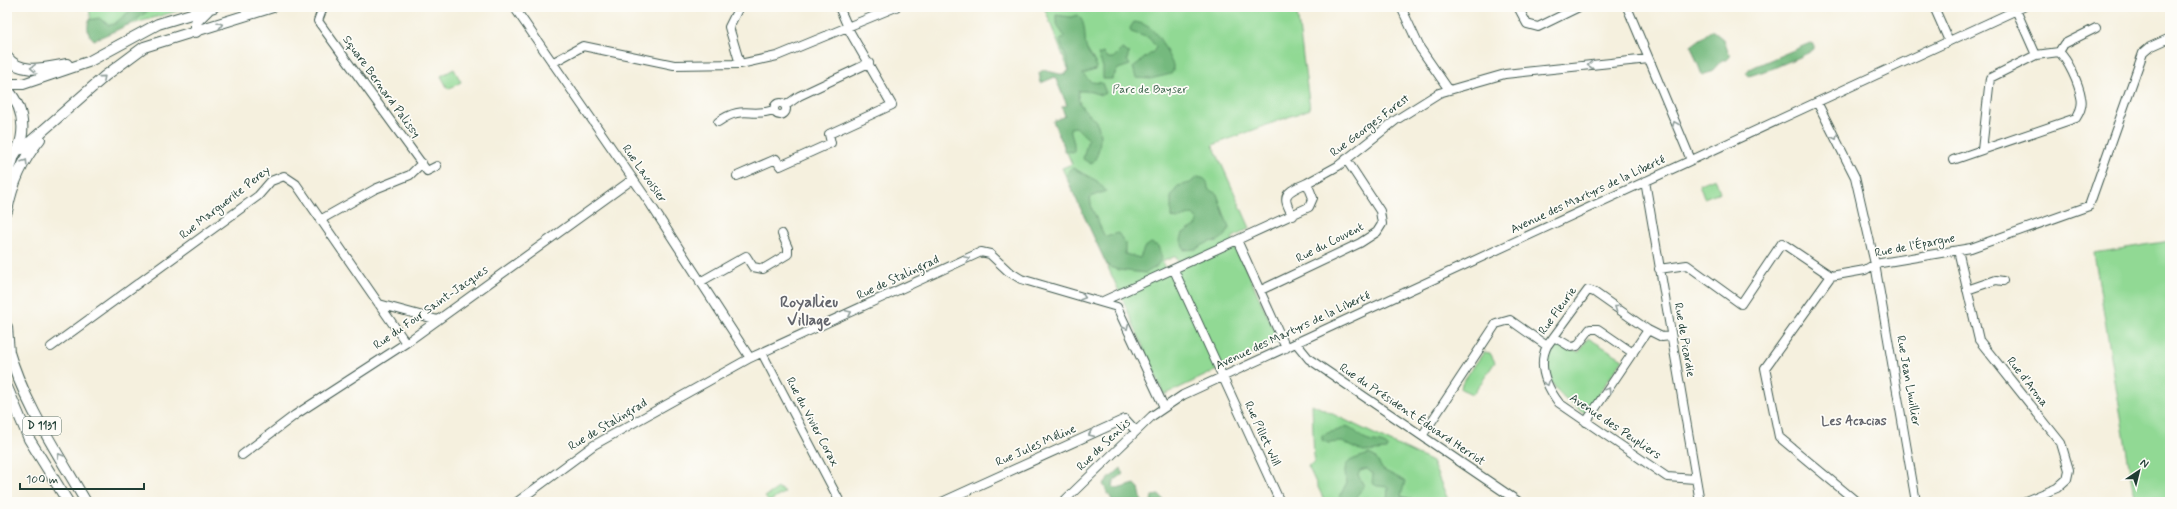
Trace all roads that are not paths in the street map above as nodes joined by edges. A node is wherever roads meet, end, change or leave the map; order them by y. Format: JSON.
{"nodes":[{"id":1,"x":273,"y":7,"type":"edge"},
{"id":2,"x":321,"y":7,"type":"edge"},
{"id":3,"x":514,"y":7,"type":"edge"},
{"id":4,"x":739,"y":7,"type":"edge"},
{"id":5,"x":839,"y":7,"type":"edge"},
{"id":6,"x":896,"y":7,"type":"edge"},
{"id":7,"x":1402,"y":7,"type":"edge"},
{"id":8,"x":1518,"y":7,"type":"edge"},
{"id":9,"x":1578,"y":7,"type":"edge"},
{"id":10,"x":1627,"y":7,"type":"edge"},
{"id":11,"x":1934,"y":7,"type":"edge"},
{"id":12,"x":211,"y":8,"type":"edge"},
{"id":13,"x":2019,"y":9,"type":"edge"},
{"id":14,"x":848,"y":27,"type":"junction"},
{"id":15,"x":2096,"y":28,"type":"dead end"},
{"id":16,"x":196,"y":32,"type":"junction"},
{"id":17,"x":2170,"y":38,"type":"edge"},
{"id":18,"x":1949,"y":41,"type":"junction"},
{"id":19,"x":2059,"y":52,"type":"junction"},
{"id":20,"x":2036,"y":55,"type":"junction"},
{"id":21,"x":7,"y":57,"type":"edge"},
{"id":22,"x":1649,"y":59,"type":"junction"},
{"id":23,"x":85,"y":63,"type":"junction"},
{"id":24,"x":552,"y":63,"type":"junction"},
{"id":25,"x":869,"y":63,"type":"junction"},
{"id":26,"x":740,"y":64,"type":"junction"},
{"id":27,"x":7,"y":84,"type":"edge"},
{"id":28,"x":7,"y":89,"type":"edge"},
{"id":29,"x":1449,"y":90,"type":"junction"},
{"id":30,"x":1817,"y":102,"type":"junction"},
{"id":31,"x":718,"y":122,"type":"dead end"},
{"id":32,"x":52,"y":124,"type":"junction"},
{"id":33,"x":1982,"y":150,"type":"junction"},
{"id":34,"x":13,"y":158,"type":"edge"},
{"id":35,"x":1346,"y":159,"type":"junction"},
{"id":36,"x":1691,"y":160,"type":"junction"},
{"id":37,"x":1953,"y":160,"type":"dead end"},
{"id":38,"x":422,"y":164,"type":"junction"},
{"id":39,"x":437,"y":166,"type":"dead end"},
{"id":40,"x":737,"y":176,"type":"dead end"},
{"id":41,"x":7,"y":178,"type":"edge"},
{"id":42,"x":633,"y":179,"type":"junction"},
{"id":43,"x":1645,"y":181,"type":"junction"},
{"id":44,"x":1307,"y":183,"type":"junction"},
{"id":45,"x":7,"y":211,"type":"edge"},
{"id":46,"x":1293,"y":216,"type":"junction"},
{"id":47,"x":320,"y":220,"type":"junction"},
{"id":48,"x":782,"y":234,"type":"dead end"},
{"id":49,"x":1237,"y":240,"type":"junction"},
{"id":50,"x":1958,"y":250,"type":"junction"},
{"id":51,"x":1875,"y":264,"type":"junction"},
{"id":52,"x":1659,"y":269,"type":"junction"},
{"id":53,"x":1174,"y":270,"type":"junction"},
{"id":54,"x":1831,"y":276,"type":"junction"},
{"id":55,"x":2002,"y":281,"type":"dead end"},
{"id":56,"x":700,"y":282,"type":"junction"},
{"id":57,"x":1261,"y":290,"type":"junction"},
{"id":58,"x":1967,"y":290,"type":"junction"},
{"id":59,"x":1101,"y":302,"type":"junction"},
{"id":60,"x":380,"y":304,"type":"junction"},
{"id":61,"x":438,"y":320,"type":"junction"},
{"id":62,"x":7,"y":327,"type":"edge"},
{"id":63,"x":1648,"y":330,"type":"junction"},
{"id":64,"x":1671,"y":336,"type":"junction"},
{"id":65,"x":1554,"y":337,"type":"junction"},
{"id":66,"x":406,"y":343,"type":"junction"},
{"id":67,"x":1296,"y":343,"type":"junction"},
{"id":68,"x":1547,"y":346,"type":"junction"},
{"id":69,"x":51,"y":347,"type":"dead end"},
{"id":70,"x":1286,"y":348,"type":"junction"},
{"id":71,"x":8,"y":350,"type":"edge"},
{"id":72,"x":762,"y":352,"type":"junction"},
{"id":73,"x":1633,"y":353,"type":"junction"},
{"id":74,"x":750,"y":358,"type":"junction"},
{"id":75,"x":1223,"y":376,"type":"junction"},
{"id":76,"x":7,"y":387,"type":"edge"},
{"id":77,"x":1164,"y":407,"type":"junction"},
{"id":78,"x":1586,"y":422,"type":"junction"},
{"id":79,"x":1136,"y":431,"type":"junction"},
{"id":80,"x":1422,"y":436,"type":"junction"},
{"id":81,"x":242,"y":455,"type":"dead end"},
{"id":82,"x":1695,"y":479,"type":"junction"},
{"id":83,"x":1072,"y":498,"type":"edge"},
{"id":84,"x":68,"y":502,"type":"edge"},
{"id":85,"x":86,"y":502,"type":"edge"},
{"id":86,"x":517,"y":502,"type":"edge"},
{"id":87,"x":840,"y":502,"type":"edge"},
{"id":88,"x":942,"y":502,"type":"edge"},
{"id":89,"x":1063,"y":502,"type":"edge"},
{"id":90,"x":1280,"y":502,"type":"edge"},
{"id":91,"x":1519,"y":502,"type":"edge"},
{"id":92,"x":1700,"y":502,"type":"edge"},
{"id":93,"x":1857,"y":502,"type":"edge"},
{"id":94,"x":1916,"y":502,"type":"edge"},
{"id":95,"x":2023,"y":502,"type":"edge"}],
"edges":[{"from":16,"to":1,"type":"main road","one_way":true},
{"from":2,"to":38,"type":"street","name":"Square Bernard Palissy"},
{"from":3,"to":24,"type":"street","name":"Rue Lavoisier"},
{"from":4,"to":26,"type":"street"},
{"from":5,"to":14,"type":"street"},
{"from":6,"to":14,"type":"street"},
{"from":7,"to":29,"type":"street"},
{"from":8,"to":9,"type":"street"},
{"from":10,"to":22,"type":"street"},
{"from":11,"to":18,"type":"street"},
{"from":12,"to":16,"type":"main road"},
{"from":12,"to":23,"type":"main road"},
{"from":13,"to":18,"type":"street","name":"Avenue des Martyrs de la Liberté"},
{"from":13,"to":20,"type":"street"},
{"from":14,"to":25,"type":"street"},
{"from":14,"to":26,"type":"street"},
{"from":15,"to":19,"type":"street"},
{"from":32,"to":16,"type":"main road","one_way":true},
{"from":17,"to":50,"type":"street","name":"Rue de l'Épargne"},
{"from":18,"to":30,"type":"street","name":"Avenue des Martyrs de la Liberté"},
{"from":19,"to":20,"type":"street"},
{"from":19,"to":33,"type":"street"},
{"from":20,"to":33,"type":"street"},
{"from":23,"to":21,"type":"main road","one_way":true},
{"from":22,"to":29,"type":"street","name":"Rue Georges Forest","one_way":true},
{"from":36,"to":22,"type":"street","one_way":true},
{"from":23,"to":27,"type":"main road"},
{"from":24,"to":26,"type":"street"},
{"from":24,"to":42,"type":"street","name":"Rue Lavoisier"},
{"from":25,"to":31,"type":"street"},
{"from":25,"to":40,"type":"street"},
{"from":28,"to":34,"type":"main road"},
{"from":29,"to":35,"type":"street","name":"Rue Georges Forest"},
{"from":30,"to":36,"type":"street","name":"Avenue des Martyrs de la Liberté"},
{"from":30,"to":51,"type":"street","name":"Rue Jean Lhuillier","one_way":true},
{"from":32,"to":34,"type":"main road"},
{"from":45,"to":32,"type":"main road","one_way":true},
{"from":33,"to":37,"type":"street"},
{"from":34,"to":41,"type":"main road"},
{"from":35,"to":44,"type":"street","name":"Rue Georges Forest"},
{"from":35,"to":57,"type":"street","name":"Rue du Couvent"},
{"from":36,"to":43,"type":"street","name":"Avenue des Martyrs de la Liberté"},
{"from":38,"to":39,"type":"street"},
{"from":38,"to":47,"type":"street"},
{"from":42,"to":56,"type":"street","name":"Rue Lavoisier"},
{"from":42,"to":61,"type":"street","name":"Rue du Four Saint-Jacques"},
{"from":43,"to":52,"type":"street","name":"Rue de Picardie"},
{"from":43,"to":67,"type":"street","name":"Avenue des Martyrs de la Liberté"},
{"from":44,"to":46,"type":"street"},
{"from":44,"to":46,"type":"street","name":"Rue Georges Forest"},
{"from":46,"to":49,"type":"street"},
{"from":47,"to":60,"type":"street","name":"Rue Marguerite Perey"},
{"from":47,"to":69,"type":"street","name":"Rue Marguerite Perey"},
{"from":48,"to":56,"type":"street"},
{"from":49,"to":53,"type":"street"},
{"from":49,"to":57,"type":"street"},
{"from":50,"to":51,"type":"street","name":"Rue de l'Épargne"},
{"from":50,"to":58,"type":"street","name":"Rue d'Arona"},
{"from":51,"to":54,"type":"street","name":"Rue de l'Épargne"},
{"from":51,"to":94,"type":"street","name":"Rue Jean Lhuillier"},
{"from":52,"to":54,"type":"street"},
{"from":52,"to":64,"type":"street","name":"Rue de Picardie"},
{"from":53,"to":59,"type":"street"},
{"from":53,"to":75,"type":"street","name":"Rue Pillet Will"},
{"from":54,"to":93,"type":"street"},
{"from":55,"to":58,"type":"street"},
{"from":56,"to":74,"type":"street","name":"Rue Lavoisier"},
{"from":57,"to":70,"type":"street"},
{"from":58,"to":95,"type":"street","name":"Rue d'Arona"},
{"from":72,"to":59,"type":"street","name":"Rue de Stalingrad","one_way":true},
{"from":59,"to":77,"type":"street","name":"Rue de Stalingrad","one_way":true},
{"from":60,"to":61,"type":"street"},
{"from":60,"to":66,"type":"street","name":"Rue Marguerite Perey"},
{"from":61,"to":66,"type":"street","name":"Rue du Four Saint-Jacques"},
{"from":62,"to":71,"type":"main road"},
{"from":63,"to":64,"type":"street","name":"Rue Fleurie"},
{"from":63,"to":65,"type":"street","name":"Rue Fleurie","one_way":true},
{"from":63,"to":73,"type":"street"},
{"from":64,"to":82,"type":"street","name":"Rue de Picardie"},
{"from":65,"to":68,"type":"street","name":"Rue Fleurie"},
{"from":65,"to":73,"type":"street"},
{"from":66,"to":81,"type":"street","name":"Rue du Four Saint-Jacques"},
{"from":67,"to":70,"type":"street","name":"Avenue des Martyrs de la Liberté"},
{"from":67,"to":80,"type":"street","name":"Rue du Président Édouard Herriot"},
{"from":68,"to":78,"type":"street","name":"Avenue des Peupliers","one_way":true},
{"from":68,"to":80,"type":"street","name":"Rue Fleurie"},
{"from":70,"to":75,"type":"street","name":"Avenue des Martyrs de la Liberté"},
{"from":85,"to":71,"type":"main road","number":"D 1131","one_way":true},
{"from":72,"to":74,"type":"street","name":"Rue de Stalingrad"},
{"from":72,"to":87,"type":"street","name":"Rue du Vivier Corax"},
{"from":78,"to":73,"type":"street","one_way":true},
{"from":74,"to":86,"type":"street","name":"Rue de Stalingrad"},
{"from":75,"to":77,"type":"street","name":"Avenue des Martyrs de la Liberté"},
{"from":75,"to":90,"type":"street","name":"Rue Pillet Will"},
{"from":76,"to":84,"type":"main road","number":"D 1131"},
{"from":77,"to":79,"type":"street","name":"Rue de Senlis"},
{"from":78,"to":82,"type":"street","name":"Avenue des Peupliers"},
{"from":79,"to":83,"type":"street","name":"Rue de Senlis"},
{"from":79,"to":88,"type":"street","name":"Rue Jules Méline","one_way":true},
{"from":80,"to":91,"type":"street","name":"Rue du Président Édouard Herriot"},
{"from":82,"to":92,"type":"street","name":"Rue de Picardie"},
{"from":83,"to":89,"type":"street","name":"Rue de Senlis"}]}
